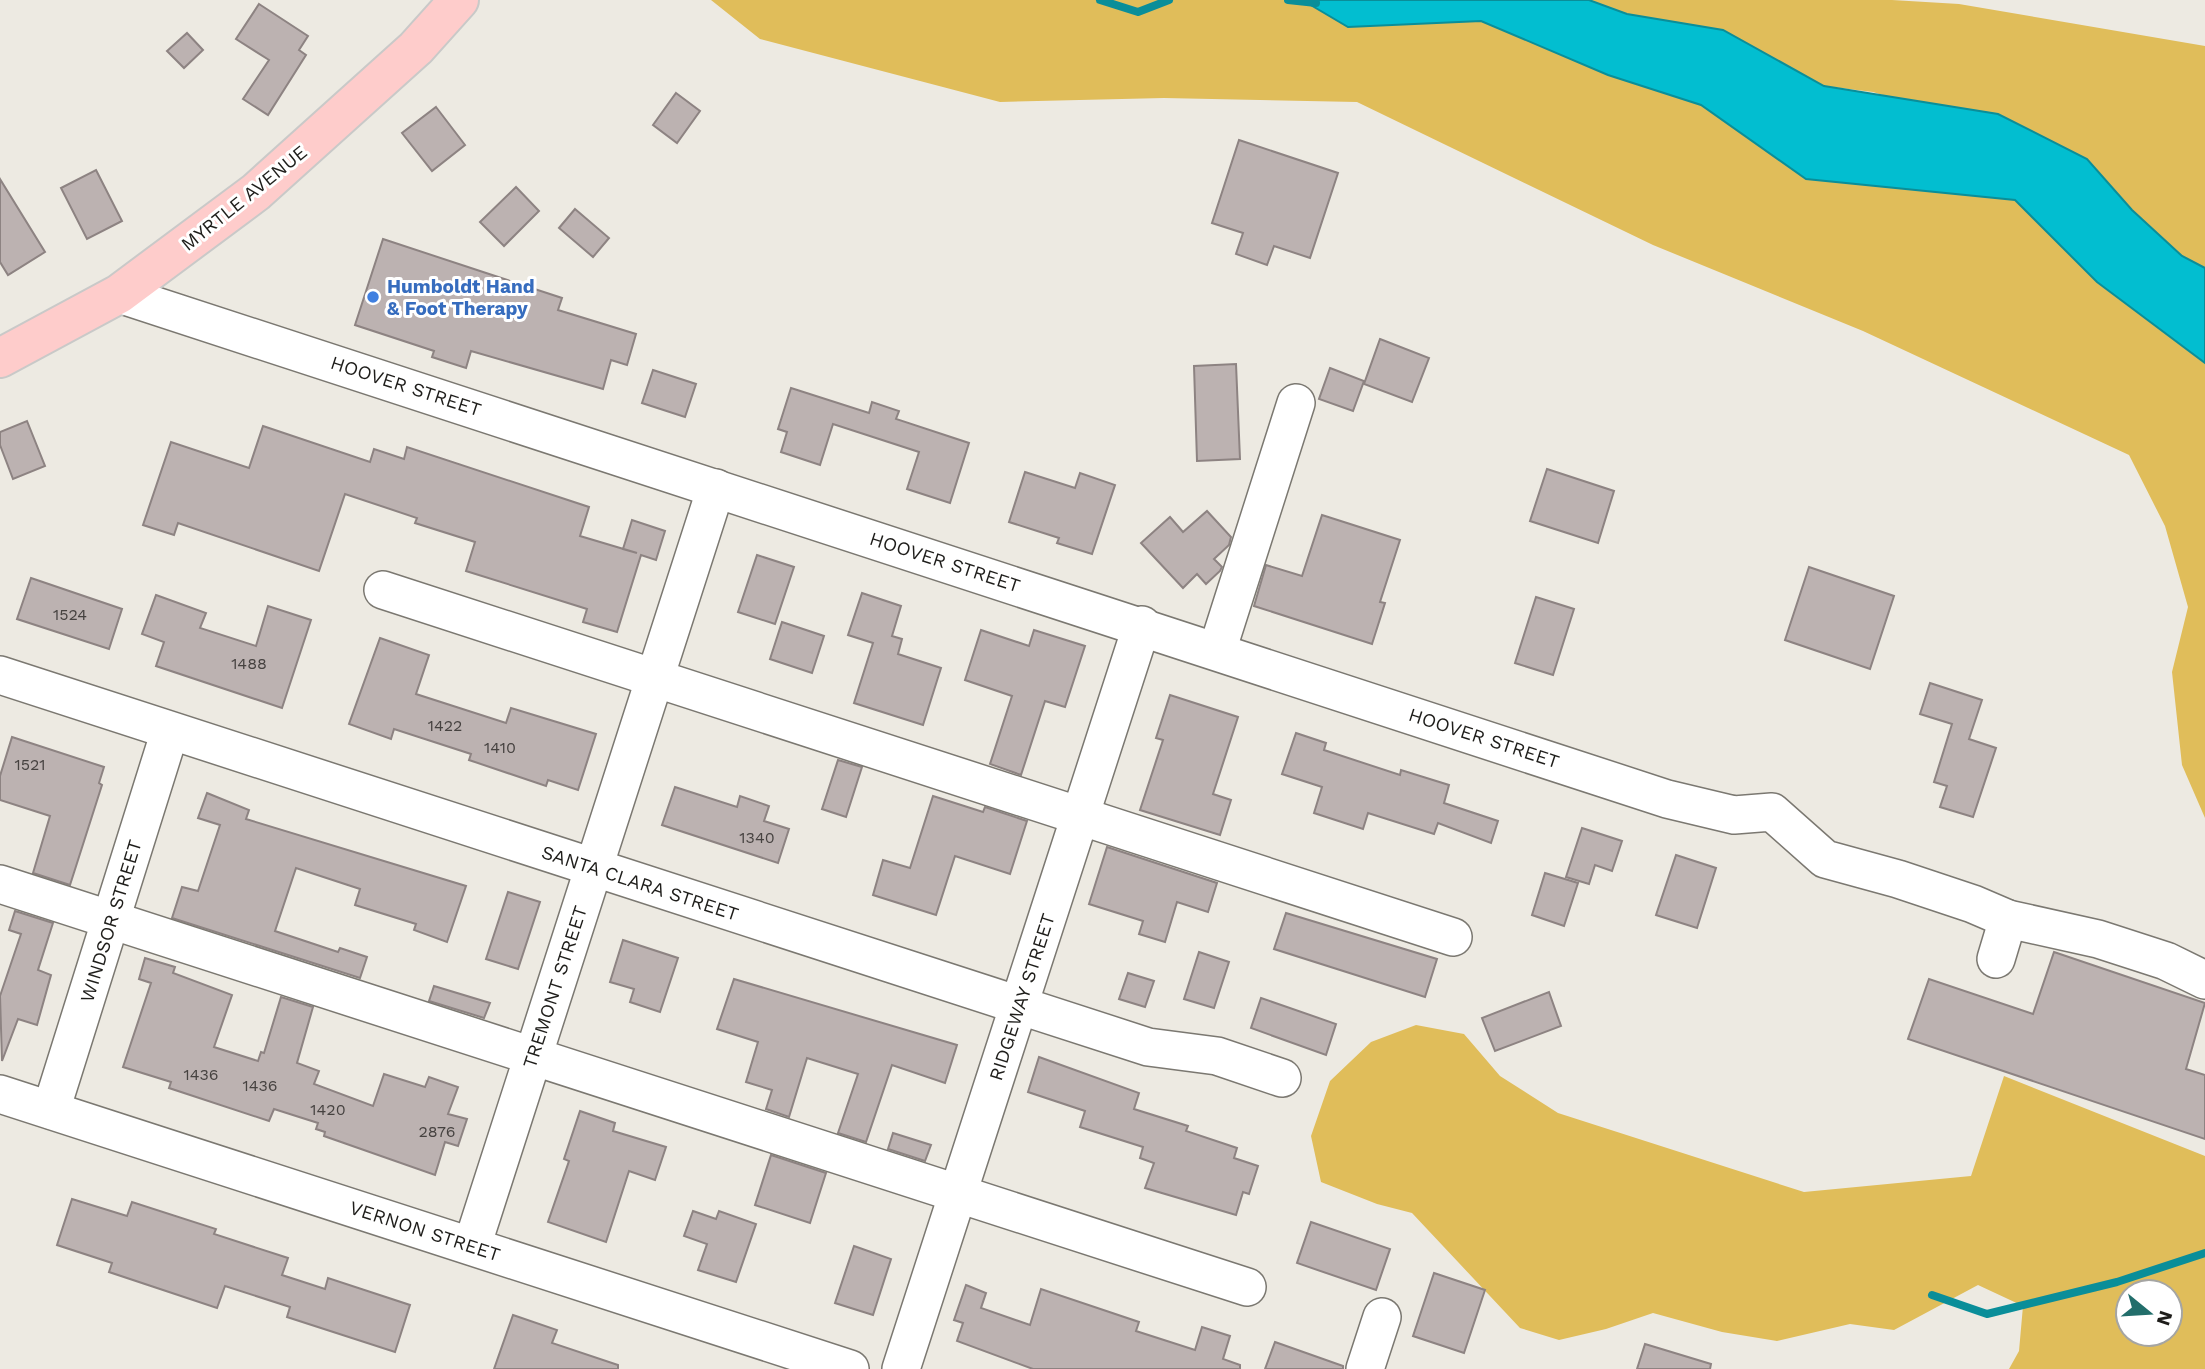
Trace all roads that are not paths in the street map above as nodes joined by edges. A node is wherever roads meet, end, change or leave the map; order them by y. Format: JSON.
{"nodes":[{"id":1,"x":459,"y":0,"type":"edge"},
{"id":2,"x":120,"y":294,"type":"junction"},
{"id":3,"x":0,"y":358,"type":"edge"},
{"id":4,"x":1296,"y":403,"type":"dead end"},
{"id":5,"x":716,"y":488,"type":"junction"},
{"id":6,"x":383,"y":590,"type":"dead end"},
{"id":7,"x":1142,"y":625,"type":"junction"},
{"id":8,"x":1217,"y":651,"type":"junction"},
{"id":9,"x":0,"y":675,"type":"edge"},
{"id":10,"x":654,"y":678,"type":"junction"},
{"id":11,"x":170,"y":731,"type":"junction"},
{"id":12,"x":1080,"y":816,"type":"junction"},
{"id":13,"x":592,"y":867,"type":"junction"},
{"id":14,"x":0,"y":884,"type":"edge"},
{"id":15,"x":2008,"y":919,"type":"junction"},
{"id":16,"x":110,"y":921,"type":"junction"},
{"id":17,"x":1453,"y":937,"type":"dead end"},
{"id":18,"x":1996,"y":959,"type":"dead end"},
{"id":19,"x":2205,"y":980,"type":"edge"},
{"id":20,"x":1019,"y":1006,"type":"junction"},
{"id":21,"x":532,"y":1057,"type":"junction"},
{"id":22,"x":1282,"y":1077,"type":"dead end"},
{"id":23,"x":0,"y":1094,"type":"edge"},
{"id":24,"x":51,"y":1110,"type":"junction"},
{"id":25,"x":958,"y":1195,"type":"junction"},
{"id":26,"x":472,"y":1246,"type":"junction"},
{"id":27,"x":1247,"y":1287,"type":"dead end"},
{"id":28,"x":1382,"y":1317,"type":"dead end"},
{"id":29,"x":850,"y":1369,"type":"edge"},
{"id":30,"x":901,"y":1369,"type":"edge"},
{"id":31,"x":1365,"y":1369,"type":"edge"}],
"edges":[{"from":1,"to":2,"type":"main road","name":"MYRTLE AVENUE"},
{"from":2,"to":3,"type":"main road","name":"MYRTLE AVENUE"},
{"from":2,"to":5,"type":"street","name":"HOOVER STREET"},
{"from":4,"to":8,"type":"street"},
{"from":5,"to":7,"type":"street","name":"HOOVER STREET"},
{"from":5,"to":10,"type":"street","name":"TREMONT STREET"},
{"from":6,"to":10,"type":"street"},
{"from":7,"to":8,"type":"street","name":"HOOVER STREET"},
{"from":7,"to":12,"type":"street","name":"RIDGEWAY STREET"},
{"from":8,"to":15,"type":"street","name":"HOOVER STREET"},
{"from":9,"to":11,"type":"street","name":"SANTA CLARA STREET"},
{"from":10,"to":12,"type":"street"},
{"from":10,"to":13,"type":"street","name":"TREMONT STREET"},
{"from":11,"to":13,"type":"street","name":"SANTA CLARA STREET"},
{"from":11,"to":16,"type":"street","name":"WINDSOR STREET"},
{"from":12,"to":17,"type":"street"},
{"from":12,"to":20,"type":"street","name":"RIDGEWAY STREET"},
{"from":13,"to":20,"type":"street","name":"SANTA CLARA STREET"},
{"from":13,"to":21,"type":"street","name":"TREMONT STREET"},
{"from":14,"to":16,"type":"street"},
{"from":15,"to":18,"type":"street"},
{"from":15,"to":19,"type":"street"},
{"from":16,"to":21,"type":"street"},
{"from":16,"to":24,"type":"street","name":"WINDSOR STREET"},
{"from":20,"to":22,"type":"street","name":"SANTA CLARA STREET"},
{"from":20,"to":25,"type":"street","name":"RIDGEWAY STREET"},
{"from":21,"to":25,"type":"street"},
{"from":21,"to":26,"type":"street","name":"TREMONT STREET"},
{"from":23,"to":24,"type":"street","name":"VERNON STREET"},
{"from":24,"to":26,"type":"street","name":"VERNON STREET"},
{"from":25,"to":27,"type":"street"},
{"from":25,"to":30,"type":"street","name":"RIDGEWAY STREET"},
{"from":26,"to":29,"type":"street","name":"VERNON STREET"},
{"from":28,"to":31,"type":"street"}]}
